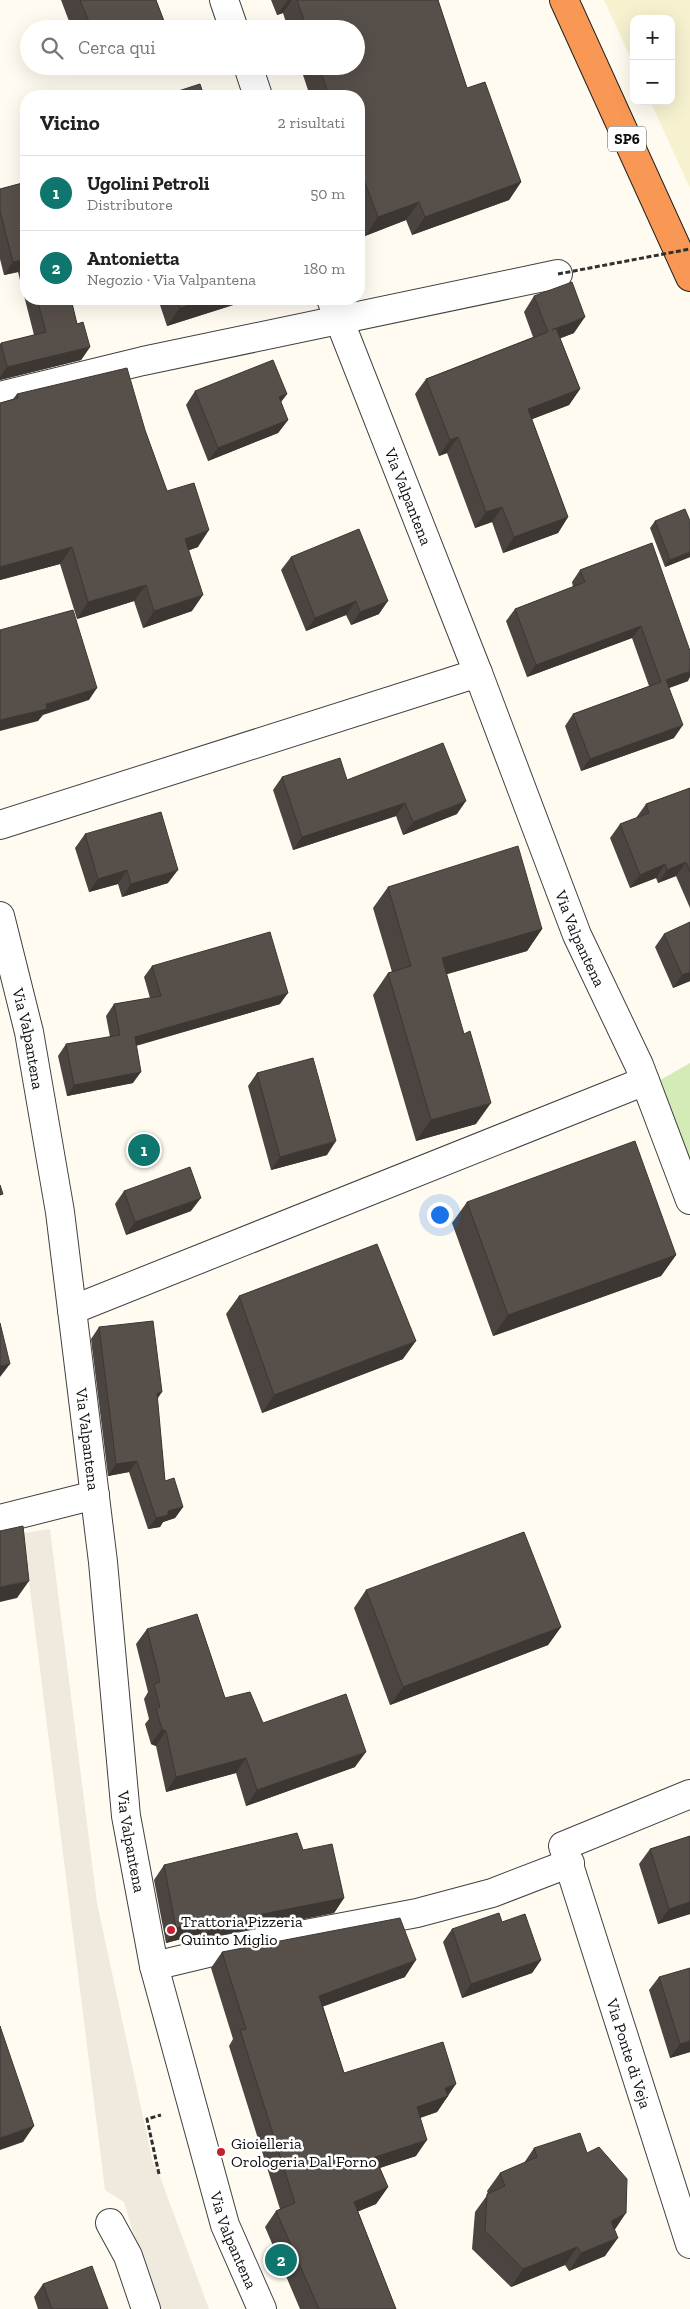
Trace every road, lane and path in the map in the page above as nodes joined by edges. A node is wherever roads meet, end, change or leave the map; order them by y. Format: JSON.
{"nodes":[{"id":1,"x":224,"y":0,"type":"edge"},
{"id":2,"x":564,"y":0,"type":"edge"},
{"id":3,"x":231,"y":20,"type":"edge"},
{"id":4,"x":251,"y":75,"type":"edge"},
{"id":5,"x":256,"y":90,"type":"edge"},
{"id":6,"x":690,"y":250,"type":"edge"},
{"id":7,"x":558,"y":274,"type":"joint"},
{"id":8,"x":690,"y":277,"type":"edge"},
{"id":9,"x":335,"y":310,"type":"edge"},
{"id":10,"x":0,"y":396,"type":"edge"},
{"id":11,"x":478,"y":673,"type":"junction"},
{"id":12,"x":0,"y":824,"type":"edge"},
{"id":13,"x":0,"y":916,"type":"edge"},
{"id":14,"x":645,"y":1081,"type":"junction"},
{"id":15,"x":690,"y":1200,"type":"edge"},
{"id":16,"x":72,"y":1310,"type":"junction"},
{"id":17,"x":95,"y":1495,"type":"junction"},
{"id":18,"x":0,"y":1518,"type":"edge"},
{"id":19,"x":690,"y":1794,"type":"edge"},
{"id":20,"x":570,"y":1863,"type":"junction"},
{"id":21,"x":154,"y":1966,"type":"junction"},
{"id":22,"x":110,"y":2223,"type":"dead end"},
{"id":23,"x":690,"y":2244,"type":"edge"},
{"id":24,"x":146,"y":2309,"type":"edge"},
{"id":25,"x":262,"y":2309,"type":"edge"}],
"edges":[{"from":1,"to":3,"type":"street"},
{"from":2,"to":8,"type":"highway","number":"SP6"},
{"from":4,"to":5,"type":"street"},
{"from":6,"to":7,"type":"path","bridge":true},
{"from":7,"to":9,"type":"street"},
{"from":9,"to":10,"type":"street"},
{"from":9,"to":11,"type":"street","name":"Via Valpantena"},
{"from":11,"to":12,"type":"street"},
{"from":11,"to":14,"type":"street","name":"Via Valpantena"},
{"from":13,"to":16,"type":"street","name":"Via Valpantena"},
{"from":14,"to":15,"type":"street","name":"Via Valpantena"},
{"from":14,"to":16,"type":"street"},
{"from":16,"to":17,"type":"street","name":"Via Valpantena"},
{"from":17,"to":18,"type":"street"},
{"from":17,"to":21,"type":"street","name":"Via Valpantena"},
{"from":19,"to":20,"type":"street"},
{"from":20,"to":21,"type":"street"},
{"from":20,"to":23,"type":"street","name":"Via Ponte di Veja"},
{"from":21,"to":25,"type":"street","name":"Via Valpantena"},
{"from":22,"to":24,"type":"street"}]}
